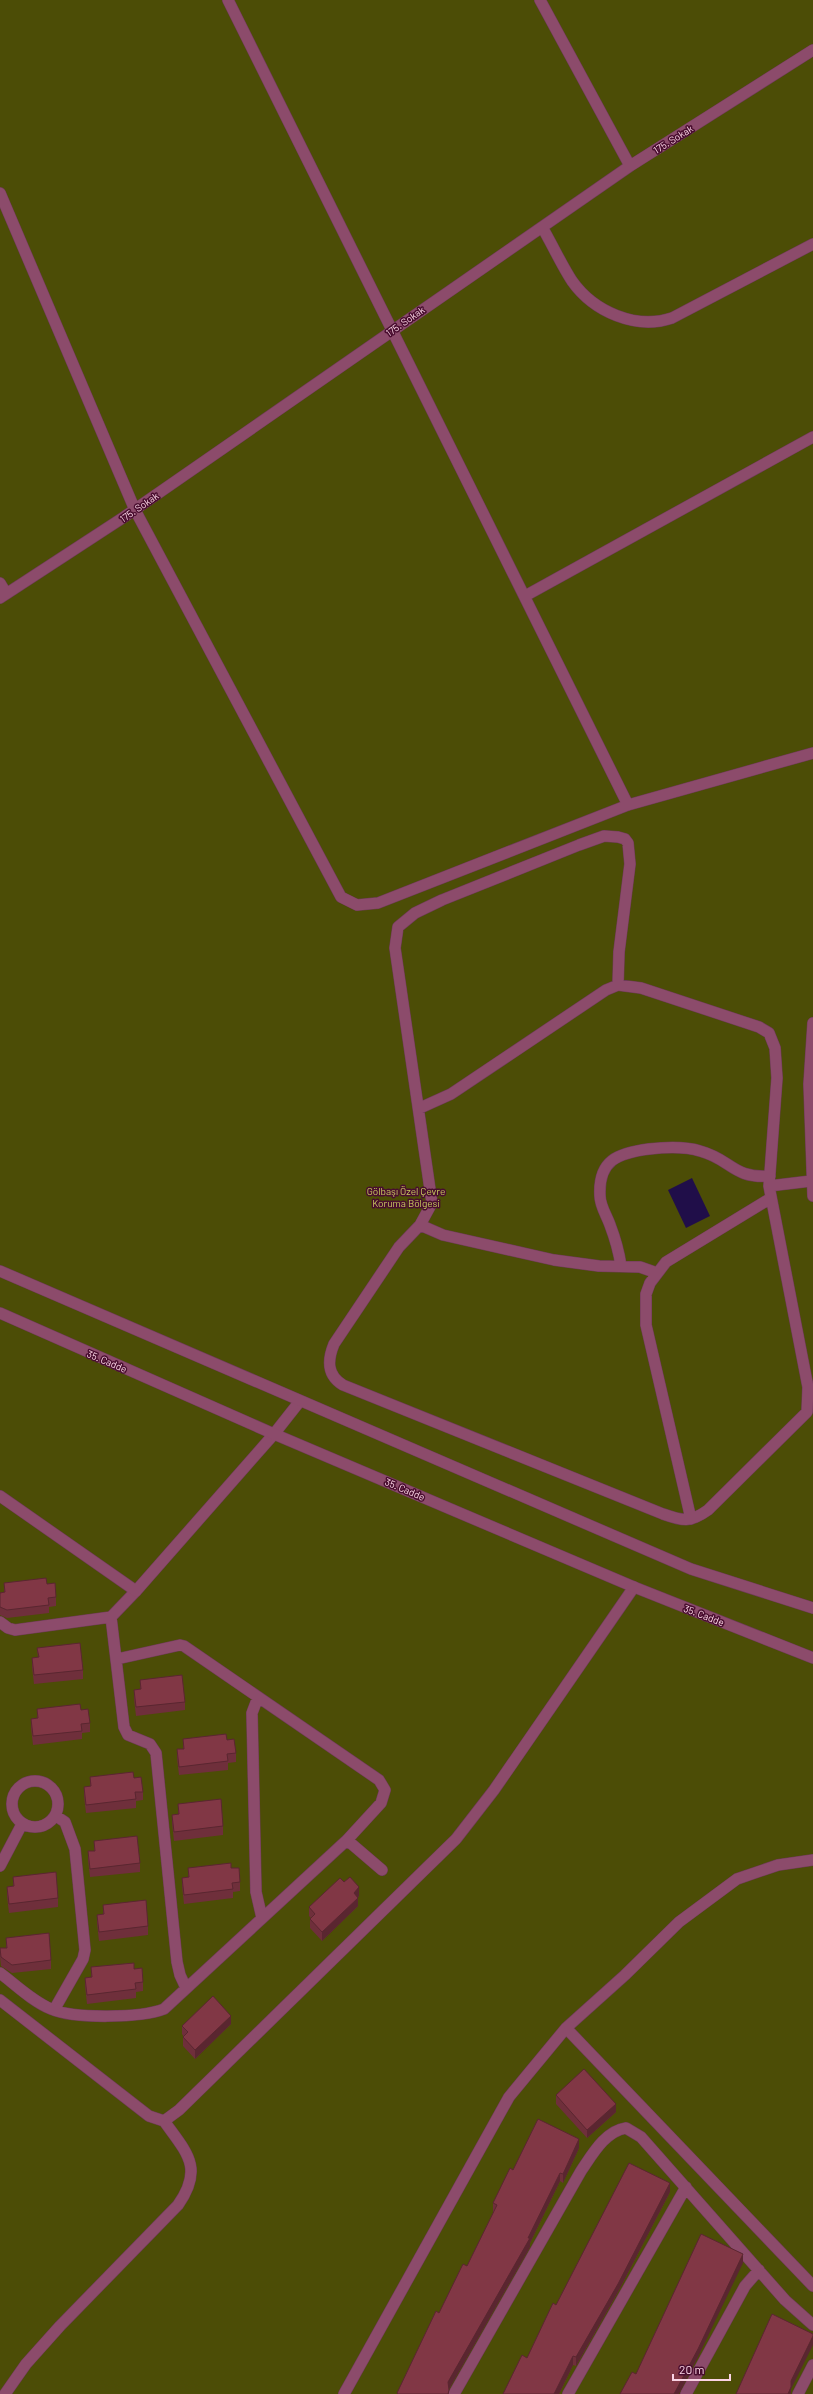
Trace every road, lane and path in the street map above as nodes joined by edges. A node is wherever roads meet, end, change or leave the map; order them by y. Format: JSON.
{"nodes":[{"id":1,"x":228,"y":0,"type":"edge"},
{"id":2,"x":540,"y":0,"type":"edge"},
{"id":3,"x":813,"y":50,"type":"edge"},
{"id":4,"x":630,"y":166,"type":"junction"},
{"id":5,"x":0,"y":193,"type":"edge"},
{"id":6,"x":542,"y":227,"type":"junction"},
{"id":7,"x":813,"y":244,"type":"edge"},
{"id":8,"x":393,"y":330,"type":"junction"},
{"id":9,"x":813,"y":437,"type":"edge"},
{"id":10,"x":135,"y":510,"type":"junction"},
{"id":11,"x":0,"y":583,"type":"edge"},
{"id":12,"x":3,"y":596,"type":"edge"},
{"id":13,"x":525,"y":596,"type":"junction"},
{"id":14,"x":813,"y":753,"type":"edge"},
{"id":15,"x":628,"y":805,"type":"junction"},
{"id":16,"x":618,"y":985,"type":"junction"},
{"id":17,"x":813,"y":1023,"type":"edge"},
{"id":18,"x":811,"y":1084,"type":"edge"},
{"id":19,"x":420,"y":1108,"type":"junction"},
{"id":20,"x":770,"y":1181,"type":"junction"},
{"id":21,"x":811,"y":1181,"type":"junction"},
{"id":22,"x":813,"y":1196,"type":"edge"},
{"id":23,"x":772,"y":1198,"type":"junction"},
{"id":24,"x":420,"y":1225,"type":"junction"},
{"id":25,"x":621,"y":1266,"type":"junction"},
{"id":26,"x":0,"y":1271,"type":"edge"},
{"id":27,"x":657,"y":1273,"type":"junction"},
{"id":28,"x":0,"y":1313,"type":"edge"},
{"id":29,"x":300,"y":1401,"type":"junction"},
{"id":30,"x":274,"y":1434,"type":"junction"},
{"id":31,"x":0,"y":1496,"type":"edge"},
{"id":32,"x":691,"y":1519,"type":"junction"},
{"id":33,"x":634,"y":1587,"type":"junction"},
{"id":34,"x":136,"y":1590,"type":"junction"},
{"id":35,"x":813,"y":1608,"type":"edge"},
{"id":36,"x":111,"y":1617,"type":"junction"},
{"id":37,"x":0,"y":1622,"type":"edge"},
{"id":38,"x":813,"y":1658,"type":"edge"},
{"id":39,"x":117,"y":1659,"type":"junction"},
{"id":40,"x":258,"y":1697,"type":"junction"},
{"id":41,"x":56,"y":1816,"type":"junction"},
{"id":42,"x":22,"y":1824,"type":"junction"},
{"id":43,"x":347,"y":1840,"type":"junction"},
{"id":44,"x":813,"y":1860,"type":"edge"},
{"id":45,"x":0,"y":1866,"type":"edge"},
{"id":46,"x":382,"y":1870,"type":"dead end"},
{"id":47,"x":262,"y":1918,"type":"junction"},
{"id":48,"x":0,"y":1973,"type":"edge"},
{"id":49,"x":186,"y":1988,"type":"junction"},
{"id":50,"x":0,"y":2000,"type":"edge"},
{"id":51,"x":54,"y":2010,"type":"junction"},
{"id":52,"x":566,"y":2028,"type":"junction"},
{"id":53,"x":164,"y":2121,"type":"junction"},
{"id":54,"x":686,"y":2187,"type":"junction"},
{"id":55,"x":759,"y":2270,"type":"junction"},
{"id":56,"x":813,"y":2286,"type":"edge"},
{"id":57,"x":813,"y":2325,"type":"edge"},
{"id":58,"x":813,"y":2365,"type":"edge"},
{"id":59,"x":5,"y":2394,"type":"edge"},
{"id":60,"x":344,"y":2394,"type":"edge"},
{"id":61,"x":454,"y":2394,"type":"edge"},
{"id":62,"x":568,"y":2394,"type":"edge"},
{"id":63,"x":686,"y":2394,"type":"edge"},
{"id":64,"x":798,"y":2394,"type":"edge"}],
"edges":[{"from":1,"to":8,"type":"street"},
{"from":2,"to":4,"type":"street"},
{"from":3,"to":4,"type":"street","name":"175. Sokak"},
{"from":4,"to":6,"type":"street","name":"175. Sokak"},
{"from":5,"to":10,"type":"street"},
{"from":6,"to":7,"type":"street"},
{"from":6,"to":8,"type":"street","name":"175. Sokak"},
{"from":8,"to":10,"type":"street","name":"175. Sokak"},
{"from":8,"to":13,"type":"street"},
{"from":9,"to":13,"type":"street"},
{"from":10,"to":12,"type":"street","name":"175. Sokak"},
{"from":10,"to":15,"type":"street"},
{"from":11,"to":12,"type":"street"},
{"from":13,"to":15,"type":"street"},
{"from":14,"to":15,"type":"street"},
{"from":16,"to":19,"type":"street"},
{"from":16,"to":19,"type":"street"},
{"from":16,"to":20,"type":"street"},
{"from":17,"to":18,"type":"street"},
{"from":18,"to":21,"type":"street"},
{"from":19,"to":24,"type":"street"},
{"from":20,"to":21,"type":"street"},
{"from":20,"to":23,"type":"street"},
{"from":20,"to":25,"type":"street"},
{"from":21,"to":22,"type":"street"},
{"from":23,"to":27,"type":"street"},
{"from":23,"to":32,"type":"street"},
{"from":24,"to":25,"type":"street"},
{"from":24,"to":32,"type":"street"},
{"from":25,"to":27,"type":"street"},
{"from":26,"to":29,"type":"street"},
{"from":27,"to":32,"type":"street"},
{"from":28,"to":30,"type":"street","name":"35. Cadde"},
{"from":29,"to":30,"type":"street"},
{"from":29,"to":35,"type":"street"},
{"from":30,"to":33,"type":"street","name":"35. Cadde"},
{"from":30,"to":34,"type":"street"},
{"from":31,"to":34,"type":"street"},
{"from":33,"to":38,"type":"street","name":"35. Cadde"},
{"from":33,"to":53,"type":"street"},
{"from":34,"to":36,"type":"street"},
{"from":36,"to":37,"type":"street"},
{"from":36,"to":39,"type":"street"},
{"from":39,"to":40,"type":"street"},
{"from":39,"to":49,"type":"street"},
{"from":40,"to":43,"type":"street"},
{"from":40,"to":47,"type":"street"},
{"from":41,"to":42,"type":"street"},
{"from":41,"to":42,"type":"street"},
{"from":41,"to":51,"type":"street"},
{"from":42,"to":45,"type":"street"},
{"from":43,"to":46,"type":"street"},
{"from":43,"to":47,"type":"street"},
{"from":44,"to":52,"type":"street"},
{"from":47,"to":49,"type":"street"},
{"from":48,"to":51,"type":"street"},
{"from":49,"to":51,"type":"street"},
{"from":50,"to":53,"type":"street"},
{"from":52,"to":56,"type":"street"},
{"from":52,"to":60,"type":"street"},
{"from":53,"to":59,"type":"street"},
{"from":54,"to":55,"type":"street"},
{"from":54,"to":61,"type":"street"},
{"from":54,"to":62,"type":"street"},
{"from":55,"to":57,"type":"street"},
{"from":55,"to":63,"type":"street"},
{"from":58,"to":64,"type":"street"}]}
